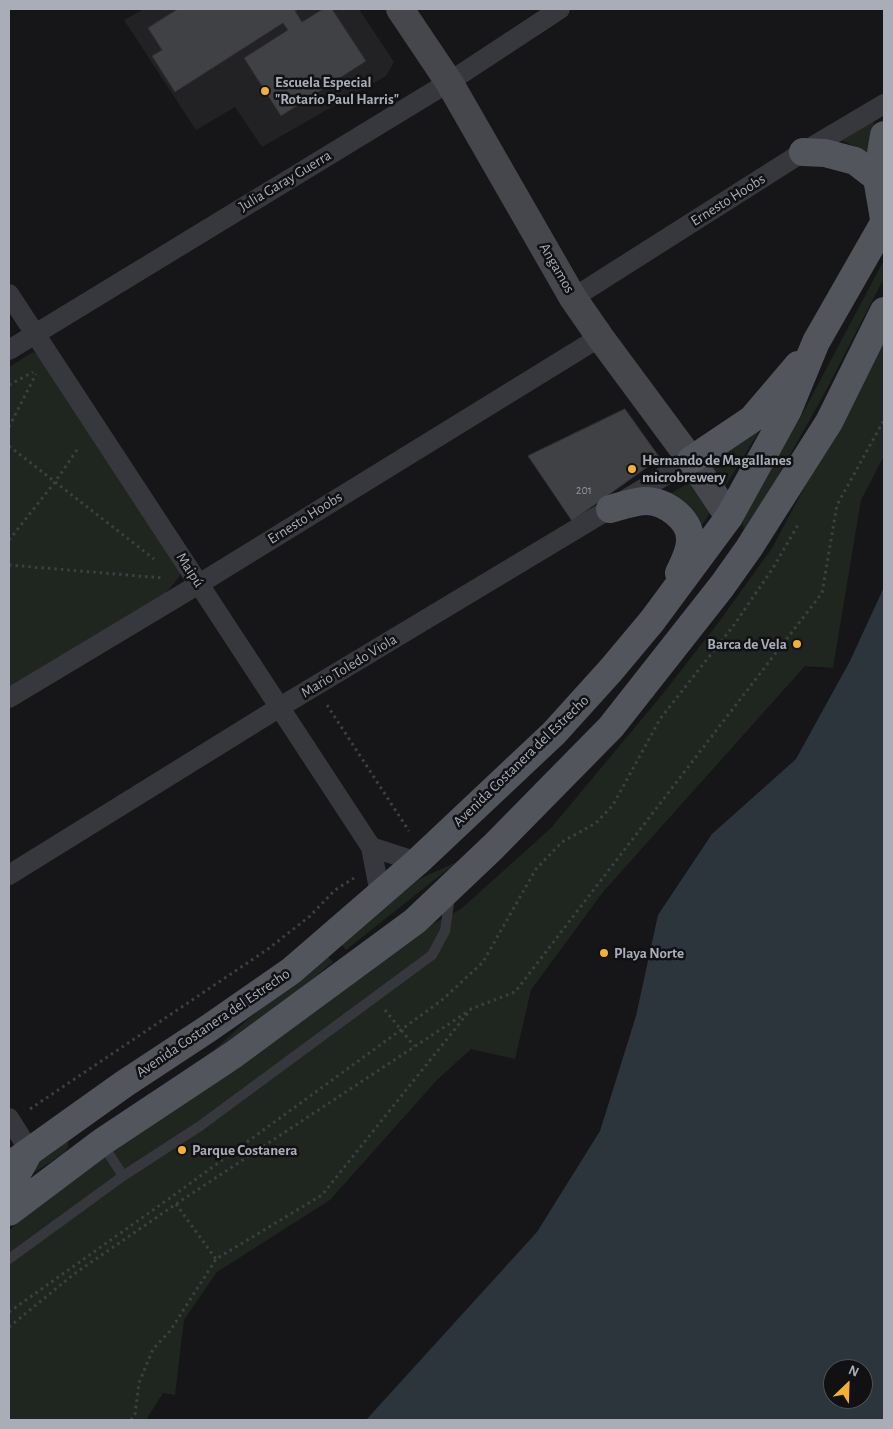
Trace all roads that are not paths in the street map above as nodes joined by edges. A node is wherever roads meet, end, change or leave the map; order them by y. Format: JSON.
{"nodes":[{"id":1,"x":400,"y":9,"type":"edge"},
{"id":2,"x":560,"y":9,"type":"edge"},
{"id":3,"x":449,"y":82,"type":"junction"},
{"id":4,"x":884,"y":104,"type":"edge"},
{"id":5,"x":884,"y":135,"type":"edge"},
{"id":6,"x":803,"y":152,"type":"junction"},
{"id":7,"x":877,"y":178,"type":"junction"},
{"id":8,"x":884,"y":221,"type":"edge"},
{"id":9,"x":9,"y":294,"type":"edge"},
{"id":10,"x":573,"y":298,"type":"junction"},
{"id":11,"x":884,"y":311,"type":"edge"},
{"id":12,"x":35,"y":334,"type":"junction"},
{"id":13,"x":600,"y":337,"type":"junction"},
{"id":14,"x":816,"y":342,"type":"junction"},
{"id":15,"x":9,"y":350,"type":"edge"},
{"id":16,"x":691,"y":460,"type":"junction"},
{"id":17,"x":610,"y":509,"type":"junction"},
{"id":18,"x":729,"y":517,"type":"junction"},
{"id":19,"x":199,"y":584,"type":"junction"},
{"id":20,"x":722,"y":586,"type":"junction"},
{"id":21,"x":652,"y":622,"type":"junction"},
{"id":22,"x":9,"y":698,"type":"edge"},
{"id":23,"x":280,"y":707,"type":"junction"},
{"id":24,"x":492,"y":847,"type":"junction"},
{"id":25,"x":377,"y":853,"type":"junction"},
{"id":26,"x":417,"y":862,"type":"junction"},
{"id":27,"x":9,"y":876,"type":"edge"},
{"id":28,"x":451,"y":886,"type":"junction"},
{"id":29,"x":380,"y":894,"type":"junction"},
{"id":30,"x":124,"y":1084,"type":"junction"},
{"id":31,"x":10,"y":1120,"type":"edge"},
{"id":32,"x":102,"y":1142,"type":"junction"},
{"id":33,"x":19,"y":1158,"type":"edge"},
{"id":34,"x":122,"y":1176,"type":"junction"},
{"id":35,"x":9,"y":1188,"type":"edge"},
{"id":36,"x":9,"y":1212,"type":"edge"},
{"id":37,"x":9,"y":1260,"type":"edge"}],
"edges":[{"from":1,"to":3,"type":"street","name":"Angamos"},
{"from":2,"to":3,"type":"street","name":"Julia Garay Guerra"},
{"from":3,"to":10,"type":"street","name":"Angamos"},
{"from":3,"to":12,"type":"street","name":"Julia Garay Guerra"},
{"from":4,"to":6,"type":"street","name":"Ernesto Hoobs"},
{"from":5,"to":7,"type":"main road"},
{"from":6,"to":7,"type":"main road"},
{"from":6,"to":10,"type":"street","name":"Ernesto Hoobs"},
{"from":7,"to":8,"type":"main road"},
{"from":8,"to":14,"type":"main road","name":"Avenida Costanera del Estrecho"},
{"from":9,"to":12,"type":"street","name":"Maipú"},
{"from":10,"to":13,"type":"street","name":"Angamos"},
{"from":11,"to":20,"type":"main road"},
{"from":12,"to":15,"type":"street","name":"Julia Garay Guerra"},
{"from":12,"to":19,"type":"street","name":"Maipú"},
{"from":13,"to":16,"type":"street","name":"Angamos"},
{"from":13,"to":19,"type":"street","name":"Ernesto Hoobs"},
{"from":14,"to":16,"type":"main road"},
{"from":14,"to":18,"type":"main road","name":"Avenida Costanera del Estrecho"},
{"from":16,"to":17,"type":"street","name":"Mario Toledo Viola"},
{"from":16,"to":18,"type":"street","name":"Angamos"},
{"from":17,"to":21,"type":"main road"},
{"from":17,"to":23,"type":"street","name":"Mario Toledo Viola"},
{"from":18,"to":20,"type":"main road"},
{"from":18,"to":21,"type":"main road","name":"Avenida Costanera del Estrecho"},
{"from":19,"to":22,"type":"street","name":"Ernesto Hoobs"},
{"from":19,"to":23,"type":"street","name":"Maipú"},
{"from":20,"to":24,"type":"main road"},
{"from":21,"to":26,"type":"main road","name":"Avenida Costanera del Estrecho"},
{"from":23,"to":25,"type":"street","name":"Maipú"},
{"from":23,"to":27,"type":"street","name":"Mario Toledo Viola"},
{"from":24,"to":26,"type":"main road"},
{"from":24,"to":28,"type":"main road"},
{"from":25,"to":26,"type":"street"},
{"from":25,"to":29,"type":"street","name":"Maipú"},
{"from":26,"to":29,"type":"main road","name":"Avenida Costanera del Estrecho"},
{"from":28,"to":32,"type":"main road"},
{"from":28,"to":34,"type":"lane"},
{"from":29,"to":30,"type":"main road","name":"Avenida Costanera del Estrecho"},
{"from":30,"to":32,"type":"main road"},
{"from":30,"to":33,"type":"main road","name":"Avenida Costanera del Estrecho"},
{"from":31,"to":33,"type":"street"},
{"from":32,"to":34,"type":"lane"},
{"from":32,"to":36,"type":"main road"},
{"from":33,"to":35,"type":"main road"},
{"from":34,"to":37,"type":"lane"}]}
